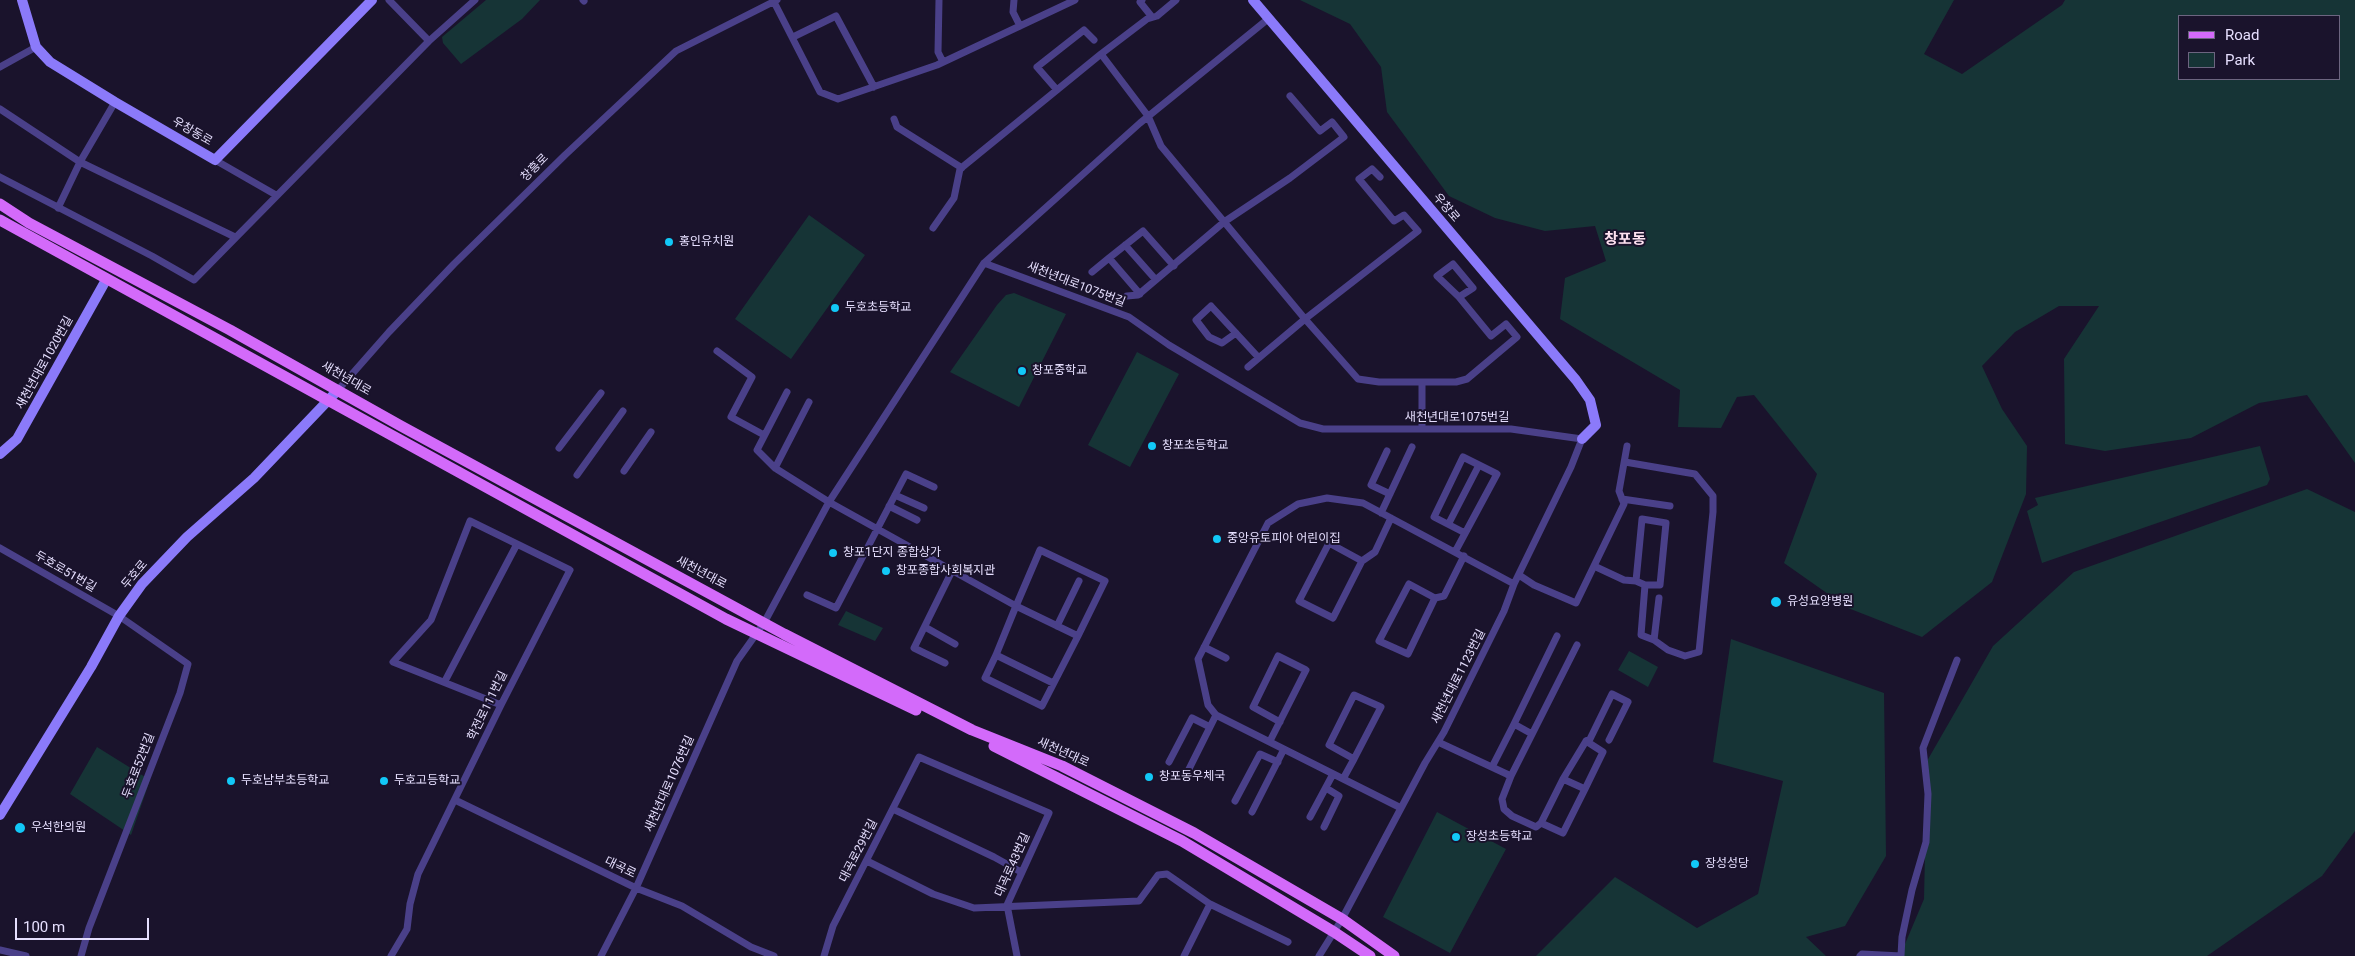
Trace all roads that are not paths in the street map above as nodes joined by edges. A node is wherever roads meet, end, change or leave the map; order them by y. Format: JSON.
{"nodes":[{"id":1,"x":22,"y":0,"type":"edge"},
{"id":2,"x":372,"y":0,"type":"edge"},
{"id":3,"x":389,"y":0,"type":"edge"},
{"id":4,"x":475,"y":0,"type":"edge"},
{"id":5,"x":939,"y":0,"type":"edge"},
{"id":6,"x":1014,"y":0,"type":"edge"},
{"id":7,"x":1075,"y":0,"type":"edge"},
{"id":8,"x":1142,"y":0,"type":"edge"},
{"id":9,"x":1176,"y":0,"type":"edge"},
{"id":10,"x":1253,"y":0,"type":"edge"},
{"id":11,"x":776,"y":1,"type":"edge"},
{"id":12,"x":1152,"y":17,"type":"junction"},
{"id":13,"x":1268,"y":19,"type":"junction"},
{"id":14,"x":1020,"y":26,"type":"junction"},
{"id":15,"x":793,"y":37,"type":"junction"},
{"id":16,"x":1094,"y":40,"type":"dead end"},
{"id":17,"x":429,"y":41,"type":"junction"},
{"id":18,"x":36,"y":47,"type":"junction"},
{"id":19,"x":1101,"y":54,"type":"junction"},
{"id":20,"x":943,"y":62,"type":"junction"},
{"id":21,"x":0,"y":67,"type":"edge"},
{"id":22,"x":874,"y":87,"type":"junction"},
{"id":23,"x":1057,"y":90,"type":"junction"},
{"id":24,"x":1290,"y":96,"type":"dead end"},
{"id":25,"x":115,"y":102,"type":"junction"},
{"id":26,"x":0,"y":109,"type":"edge"},
{"id":27,"x":1148,"y":116,"type":"junction"},
{"id":28,"x":894,"y":118,"type":"dead end"},
{"id":29,"x":215,"y":160,"type":"junction"},
{"id":30,"x":80,"y":162,"type":"junction"},
{"id":31,"x":962,"y":168,"type":"junction"},
{"id":32,"x":0,"y":177,"type":"edge"},
{"id":33,"x":1380,"y":177,"type":"dead end"},
{"id":34,"x":276,"y":195,"type":"junction"},
{"id":35,"x":0,"y":204,"type":"edge"},
{"id":36,"x":58,"y":208,"type":"junction"},
{"id":37,"x":0,"y":220,"type":"edge"},
{"id":38,"x":1224,"y":222,"type":"junction"},
{"id":39,"x":933,"y":228,"type":"dead end"},
{"id":40,"x":235,"y":237,"type":"junction"},
{"id":41,"x":1125,"y":245,"type":"junction"},
{"id":42,"x":1109,"y":258,"type":"junction"},
{"id":43,"x":984,"y":263,"type":"junction"},
{"id":44,"x":1174,"y":266,"type":"junction"},
{"id":45,"x":1092,"y":272,"type":"dead end"},
{"id":46,"x":106,"y":280,"type":"junction"},
{"id":47,"x":1156,"y":280,"type":"junction"},
{"id":48,"x":1140,"y":294,"type":"junction"},
{"id":49,"x":1127,"y":296,"type":"dead end"},
{"id":50,"x":1459,"y":298,"type":"junction"},
{"id":51,"x":1305,"y":319,"type":"junction"},
{"id":52,"x":1236,"y":333,"type":"junction"},
{"id":53,"x":717,"y":351,"type":"dead end"},
{"id":54,"x":1259,"y":358,"type":"junction"},
{"id":55,"x":1248,"y":367,"type":"dead end"},
{"id":56,"x":1422,"y":382,"type":"junction"},
{"id":57,"x":338,"y":390,"type":"junction"},
{"id":58,"x":787,"y":392,"type":"dead end"},
{"id":59,"x":601,"y":393,"type":"dead end"},
{"id":60,"x":328,"y":401,"type":"junction"},
{"id":61,"x":809,"y":402,"type":"dead end"},
{"id":62,"x":623,"y":410,"type":"dead end"},
{"id":63,"x":374,"y":426,"type":"junction"},
{"id":64,"x":401,"y":426,"type":"junction"},
{"id":65,"x":1422,"y":428,"type":"junction"},
{"id":66,"x":651,"y":432,"type":"dead end"},
{"id":67,"x":764,"y":435,"type":"junction"},
{"id":68,"x":1582,"y":439,"type":"junction"},
{"id":69,"x":1627,"y":446,"type":"dead end"},
{"id":70,"x":1412,"y":447,"type":"dead end"},
{"id":71,"x":559,"y":448,"type":"dead end"},
{"id":72,"x":1386,"y":451,"type":"dead end"},
{"id":73,"x":0,"y":454,"type":"edge"},
{"id":74,"x":1624,"y":462,"type":"junction"},
{"id":75,"x":1479,"y":465,"type":"junction"},
{"id":76,"x":775,"y":468,"type":"junction"},
{"id":77,"x":624,"y":470,"type":"dead end"},
{"id":78,"x":577,"y":475,"type":"dead end"},
{"id":79,"x":934,"y":487,"type":"dead end"},
{"id":80,"x":1390,"y":494,"type":"junction"},
{"id":81,"x":895,"y":495,"type":"junction"},
{"id":82,"x":1622,"y":499,"type":"junction"},
{"id":83,"x":829,"y":502,"type":"junction"},
{"id":84,"x":889,"y":506,"type":"junction"},
{"id":85,"x":1670,"y":506,"type":"dead end"},
{"id":86,"x":924,"y":508,"type":"dead end"},
{"id":87,"x":1381,"y":513,"type":"junction"},
{"id":88,"x":1391,"y":518,"type":"junction"},
{"id":89,"x":917,"y":520,"type":"dead end"},
{"id":90,"x":1449,"y":524,"type":"dead end"},
{"id":91,"x":878,"y":528,"type":"junction"},
{"id":92,"x":1465,"y":533,"type":"junction"},
{"id":93,"x":517,"y":544,"type":"junction"},
{"id":94,"x":0,"y":548,"type":"edge"},
{"id":95,"x":1455,"y":552,"type":"junction"},
{"id":96,"x":1464,"y":556,"type":"junction"},
{"id":97,"x":1362,"y":561,"type":"junction"},
{"id":98,"x":1594,"y":566,"type":"junction"},
{"id":99,"x":952,"y":571,"type":"junction"},
{"id":100,"x":1519,"y":575,"type":"junction"},
{"id":101,"x":1079,"y":581,"type":"dead end"},
{"id":102,"x":1636,"y":582,"type":"junction"},
{"id":103,"x":1514,"y":584,"type":"junction"},
{"id":104,"x":1644,"y":585,"type":"junction"},
{"id":105,"x":806,"y":595,"type":"dead end"},
{"id":106,"x":1435,"y":598,"type":"junction"},
{"id":107,"x":1659,"y":598,"type":"dead end"},
{"id":108,"x":1016,"y":606,"type":"junction"},
{"id":109,"x":119,"y":616,"type":"junction"},
{"id":110,"x":764,"y":623,"type":"junction"},
{"id":111,"x":1057,"y":626,"type":"junction"},
{"id":112,"x":925,"y":627,"type":"junction"},
{"id":113,"x":756,"y":635,"type":"junction"},
{"id":114,"x":1078,"y":636,"type":"junction"},
{"id":115,"x":1557,"y":636,"type":"dead end"},
{"id":116,"x":1654,"y":640,"type":"junction"},
{"id":117,"x":955,"y":644,"type":"dead end"},
{"id":118,"x":1577,"y":644,"type":"dead end"},
{"id":119,"x":1204,"y":647,"type":"junction"},
{"id":120,"x":996,"y":655,"type":"junction"},
{"id":121,"x":1226,"y":658,"type":"dead end"},
{"id":122,"x":1958,"y":660,"type":"dead end"},
{"id":123,"x":945,"y":663,"type":"dead end"},
{"id":124,"x":445,"y":681,"type":"junction"},
{"id":125,"x":1054,"y":683,"type":"junction"},
{"id":126,"x":501,"y":705,"type":"junction"},
{"id":127,"x":1216,"y":716,"type":"junction"},
{"id":128,"x":1280,"y":722,"type":"junction"},
{"id":129,"x":1514,"y":724,"type":"junction"},
{"id":130,"x":1210,"y":727,"type":"junction"},
{"id":131,"x":1532,"y":734,"type":"junction"},
{"id":132,"x":1610,"y":740,"type":"dead end"},
{"id":133,"x":1270,"y":741,"type":"junction"},
{"id":134,"x":1586,"y":741,"type":"junction"},
{"id":135,"x":1438,"y":742,"type":"junction"},
{"id":136,"x":1284,"y":748,"type":"junction"},
{"id":137,"x":1354,"y":759,"type":"junction"},
{"id":138,"x":1168,"y":762,"type":"dead end"},
{"id":139,"x":1278,"y":762,"type":"junction"},
{"id":140,"x":1492,"y":767,"type":"junction"},
{"id":141,"x":1188,"y":771,"type":"dead end"},
{"id":142,"x":1333,"y":774,"type":"junction"},
{"id":143,"x":1511,"y":776,"type":"junction"},
{"id":144,"x":1343,"y":779,"type":"junction"},
{"id":145,"x":1563,"y":779,"type":"junction"},
{"id":146,"x":1326,"y":788,"type":"junction"},
{"id":147,"x":1585,"y":789,"type":"junction"},
{"id":148,"x":455,"y":800,"type":"junction"},
{"id":149,"x":1235,"y":801,"type":"dead end"},
{"id":150,"x":1401,"y":808,"type":"junction"},
{"id":151,"x":893,"y":809,"type":"junction"},
{"id":152,"x":1252,"y":812,"type":"dead end"},
{"id":153,"x":1048,"y":813,"type":"joint"},
{"id":154,"x":0,"y":815,"type":"edge"},
{"id":155,"x":1310,"y":817,"type":"dead end"},
{"id":156,"x":1541,"y":823,"type":"junction"},
{"id":157,"x":1324,"y":827,"type":"dead end"},
{"id":158,"x":867,"y":861,"type":"junction"},
{"id":159,"x":1021,"y":872,"type":"junction"},
{"id":160,"x":636,"y":888,"type":"junction"},
{"id":161,"x":1210,"y":904,"type":"junction"},
{"id":162,"x":1007,"y":905,"type":"junction"},
{"id":163,"x":1342,"y":919,"type":"junction"},
{"id":164,"x":1334,"y":932,"type":"junction"},
{"id":165,"x":1288,"y":942,"type":"dead end"},
{"id":166,"x":0,"y":950,"type":"edge"},
{"id":167,"x":26,"y":956,"type":"edge"},
{"id":168,"x":81,"y":956,"type":"edge"},
{"id":169,"x":391,"y":956,"type":"edge"},
{"id":170,"x":601,"y":956,"type":"edge"},
{"id":171,"x":774,"y":956,"type":"edge"},
{"id":172,"x":824,"y":956,"type":"edge"},
{"id":173,"x":1017,"y":956,"type":"edge"},
{"id":174,"x":1184,"y":956,"type":"edge"},
{"id":175,"x":1319,"y":956,"type":"edge"},
{"id":176,"x":1370,"y":956,"type":"edge"},
{"id":177,"x":1394,"y":956,"type":"edge"},
{"id":178,"x":1860,"y":956,"type":"edge"}],
"edges":[{"from":1,"to":18,"type":"main road","name":"우창동로"},
{"from":2,"to":29,"type":"main road","name":"우창동로"},
{"from":3,"to":17,"type":"street"},
{"from":4,"to":17,"type":"street"},
{"from":5,"to":20,"type":"street"},
{"from":6,"to":14,"type":"street"},
{"from":7,"to":14,"type":"street"},
{"from":8,"to":12,"type":"street"},
{"from":9,"to":12,"type":"street"},
{"from":10,"to":13,"type":"main road","name":"우창로"},
{"from":11,"to":15,"type":"street"},
{"from":11,"to":57,"type":"street","name":"창흥로"},
{"from":12,"to":19,"type":"street"},
{"from":13,"to":27,"type":"street"},
{"from":13,"to":68,"type":"main road","name":"우창로"},
{"from":14,"to":20,"type":"street"},
{"from":15,"to":22,"type":"street"},
{"from":15,"to":22,"type":"street"},
{"from":16,"to":23,"type":"street"},
{"from":17,"to":34,"type":"street"},
{"from":18,"to":21,"type":"street"},
{"from":18,"to":25,"type":"main road","name":"우창동로"},
{"from":19,"to":23,"type":"street"},
{"from":19,"to":27,"type":"street"},
{"from":20,"to":22,"type":"street"},
{"from":23,"to":31,"type":"street"},
{"from":24,"to":38,"type":"street"},
{"from":25,"to":29,"type":"main road","name":"우창동로"},
{"from":25,"to":30,"type":"street"},
{"from":26,"to":30,"type":"street"},
{"from":27,"to":38,"type":"street"},
{"from":27,"to":43,"type":"street"},
{"from":28,"to":31,"type":"street"},
{"from":29,"to":34,"type":"street"},
{"from":30,"to":36,"type":"street"},
{"from":30,"to":40,"type":"street"},
{"from":31,"to":39,"type":"street"},
{"from":32,"to":36,"type":"street"},
{"from":33,"to":51,"type":"street"},
{"from":34,"to":40,"type":"street"},
{"from":35,"to":57,"type":"main road","name":"새천년대로"},
{"from":36,"to":40,"type":"street"},
{"from":37,"to":46,"type":"main road","name":"새천년대로"},
{"from":38,"to":44,"type":"street"},
{"from":38,"to":51,"type":"street"},
{"from":41,"to":42,"type":"street"},
{"from":41,"to":44,"type":"street"},
{"from":41,"to":47,"type":"street"},
{"from":42,"to":45,"type":"street"},
{"from":42,"to":48,"type":"street"},
{"from":43,"to":65,"type":"street","name":"새천년대로1075번길"},
{"from":43,"to":83,"type":"street"},
{"from":44,"to":47,"type":"street"},
{"from":46,"to":60,"type":"main road","name":"새천년대로"},
{"from":46,"to":73,"type":"main road","name":"새천년대로1020번길"},
{"from":47,"to":48,"type":"street"},
{"from":48,"to":49,"type":"street"},
{"from":50,"to":50,"type":"street"},
{"from":50,"to":56,"type":"street"},
{"from":51,"to":54,"type":"street"},
{"from":51,"to":56,"type":"street"},
{"from":52,"to":52,"type":"street"},
{"from":52,"to":54,"type":"street"},
{"from":53,"to":67,"type":"street"},
{"from":54,"to":55,"type":"street"},
{"from":56,"to":65,"type":"street"},
{"from":57,"to":60,"type":"main road","name":"두호로"},
{"from":57,"to":64,"type":"main road","name":"새천년대로"},
{"from":58,"to":67,"type":"street"},
{"from":59,"to":71,"type":"street"},
{"from":60,"to":63,"type":"main road","name":"새천년대로"},
{"from":60,"to":109,"type":"main road","name":"두호로"},
{"from":61,"to":76,"type":"street"},
{"from":62,"to":78,"type":"street"},
{"from":63,"to":64,"type":"main road"},
{"from":63,"to":113,"type":"main road","name":"새천년대로"},
{"from":64,"to":110,"type":"main road","name":"새천년대로"},
{"from":65,"to":68,"type":"street","name":"새천년대로1075번길"},
{"from":66,"to":77,"type":"street"},
{"from":67,"to":76,"type":"street"},
{"from":68,"to":100,"type":"street","name":"새천년대로1123번길"},
{"from":69,"to":74,"type":"street"},
{"from":70,"to":80,"type":"street"},
{"from":72,"to":80,"type":"street"},
{"from":74,"to":82,"type":"street"},
{"from":74,"to":116,"type":"street"},
{"from":75,"to":90,"type":"street"},
{"from":75,"to":92,"type":"street"},
{"from":75,"to":92,"type":"street"},
{"from":76,"to":83,"type":"street"},
{"from":79,"to":81,"type":"street"},
{"from":80,"to":87,"type":"street"},
{"from":81,"to":84,"type":"street"},
{"from":81,"to":86,"type":"street"},
{"from":82,"to":85,"type":"street"},
{"from":82,"to":98,"type":"street"},
{"from":83,"to":91,"type":"street"},
{"from":83,"to":110,"type":"street"},
{"from":84,"to":89,"type":"street"},
{"from":84,"to":91,"type":"street"},
{"from":87,"to":88,"type":"street"},
{"from":87,"to":119,"type":"street"},
{"from":88,"to":95,"type":"street"},
{"from":88,"to":97,"type":"street"},
{"from":91,"to":99,"type":"street"},
{"from":91,"to":105,"type":"street"},
{"from":92,"to":95,"type":"street"},
{"from":93,"to":124,"type":"street"},
{"from":93,"to":124,"type":"street","name":"학전로111번길"},
{"from":93,"to":126,"type":"street","name":"학전로111번길"},
{"from":94,"to":109,"type":"street","name":"두호로51번길"},
{"from":95,"to":96,"type":"street"},
{"from":96,"to":103,"type":"street"},
{"from":96,"to":106,"type":"street"},
{"from":97,"to":97,"type":"street"},
{"from":98,"to":100,"type":"street"},
{"from":98,"to":102,"type":"street"},
{"from":99,"to":108,"type":"street"},
{"from":99,"to":112,"type":"street"},
{"from":100,"to":103,"type":"street","name":"새천년대로1123번길"},
{"from":101,"to":111,"type":"street"},
{"from":102,"to":104,"type":"street"},
{"from":102,"to":104,"type":"street"},
{"from":103,"to":135,"type":"street","name":"새천년대로1123번길"},
{"from":104,"to":116,"type":"street"},
{"from":106,"to":106,"type":"street"},
{"from":107,"to":116,"type":"street"},
{"from":108,"to":111,"type":"street"},
{"from":108,"to":114,"type":"street"},
{"from":108,"to":120,"type":"street"},
{"from":109,"to":154,"type":"main road","name":"두호로"},
{"from":109,"to":168,"type":"street","name":"두호로52번길"},
{"from":110,"to":113,"type":"street","name":"새천년대로1076번길"},
{"from":110,"to":163,"type":"main road","name":"새천년대로"},
{"from":111,"to":114,"type":"street"},
{"from":112,"to":117,"type":"street"},
{"from":112,"to":123,"type":"street"},
{"from":113,"to":160,"type":"street","name":"새천년대로1076번길"},
{"from":113,"to":164,"type":"main road","name":"새천년대로"},
{"from":114,"to":125,"type":"street"},
{"from":115,"to":129,"type":"street"},
{"from":118,"to":131,"type":"street"},
{"from":119,"to":121,"type":"street"},
{"from":119,"to":127,"type":"street"},
{"from":120,"to":125,"type":"street"},
{"from":120,"to":125,"type":"street"},
{"from":122,"to":178,"type":"street"},
{"from":124,"to":126,"type":"street"},
{"from":126,"to":148,"type":"street","name":"학전로111번길"},
{"from":127,"to":130,"type":"street"},
{"from":127,"to":133,"type":"street"},
{"from":128,"to":128,"type":"street"},
{"from":128,"to":133,"type":"street"},
{"from":129,"to":131,"type":"street"},
{"from":129,"to":140,"type":"street"},
{"from":130,"to":138,"type":"street"},
{"from":130,"to":141,"type":"street"},
{"from":131,"to":143,"type":"street"},
{"from":132,"to":134,"type":"street"},
{"from":133,"to":136,"type":"street"},
{"from":134,"to":145,"type":"street"},
{"from":134,"to":147,"type":"street"},
{"from":135,"to":140,"type":"street"},
{"from":135,"to":150,"type":"street","name":"새천년대로1123번길"},
{"from":136,"to":139,"type":"street"},
{"from":136,"to":142,"type":"street"},
{"from":137,"to":137,"type":"street"},
{"from":137,"to":144,"type":"street"},
{"from":139,"to":149,"type":"street"},
{"from":139,"to":152,"type":"street"},
{"from":140,"to":143,"type":"street"},
{"from":142,"to":144,"type":"street"},
{"from":142,"to":146,"type":"street"},
{"from":143,"to":156,"type":"street"},
{"from":144,"to":150,"type":"street"},
{"from":145,"to":147,"type":"street"},
{"from":145,"to":156,"type":"street"},
{"from":146,"to":155,"type":"street"},
{"from":146,"to":157,"type":"street"},
{"from":147,"to":156,"type":"street"},
{"from":148,"to":160,"type":"street","name":"대곡로"},
{"from":148,"to":169,"type":"street","name":"학전로111번길"},
{"from":150,"to":163,"type":"street","name":"새천년대로1123번길"},
{"from":151,"to":153,"type":"street","name":"대곡로29번길"},
{"from":151,"to":158,"type":"street","name":"대곡로29번길"},
{"from":151,"to":159,"type":"street"},
{"from":153,"to":159,"type":"street","name":"대곡로43번길"},
{"from":158,"to":162,"type":"street"},
{"from":158,"to":172,"type":"street","name":"대곡로29번길"},
{"from":159,"to":162,"type":"street","name":"대곡로43번길"},
{"from":160,"to":170,"type":"street","name":"새천년대로1076번길"},
{"from":160,"to":171,"type":"street","name":"대곡로"},
{"from":161,"to":162,"type":"street"},
{"from":161,"to":165,"type":"street"},
{"from":161,"to":174,"type":"street"},
{"from":162,"to":173,"type":"street","name":"대곡로43번길"},
{"from":163,"to":164,"type":"street"},
{"from":163,"to":177,"type":"main road","name":"새천년대로"},
{"from":164,"to":175,"type":"street"},
{"from":164,"to":176,"type":"main road","name":"새천년대로"},
{"from":166,"to":167,"type":"street"}]}
